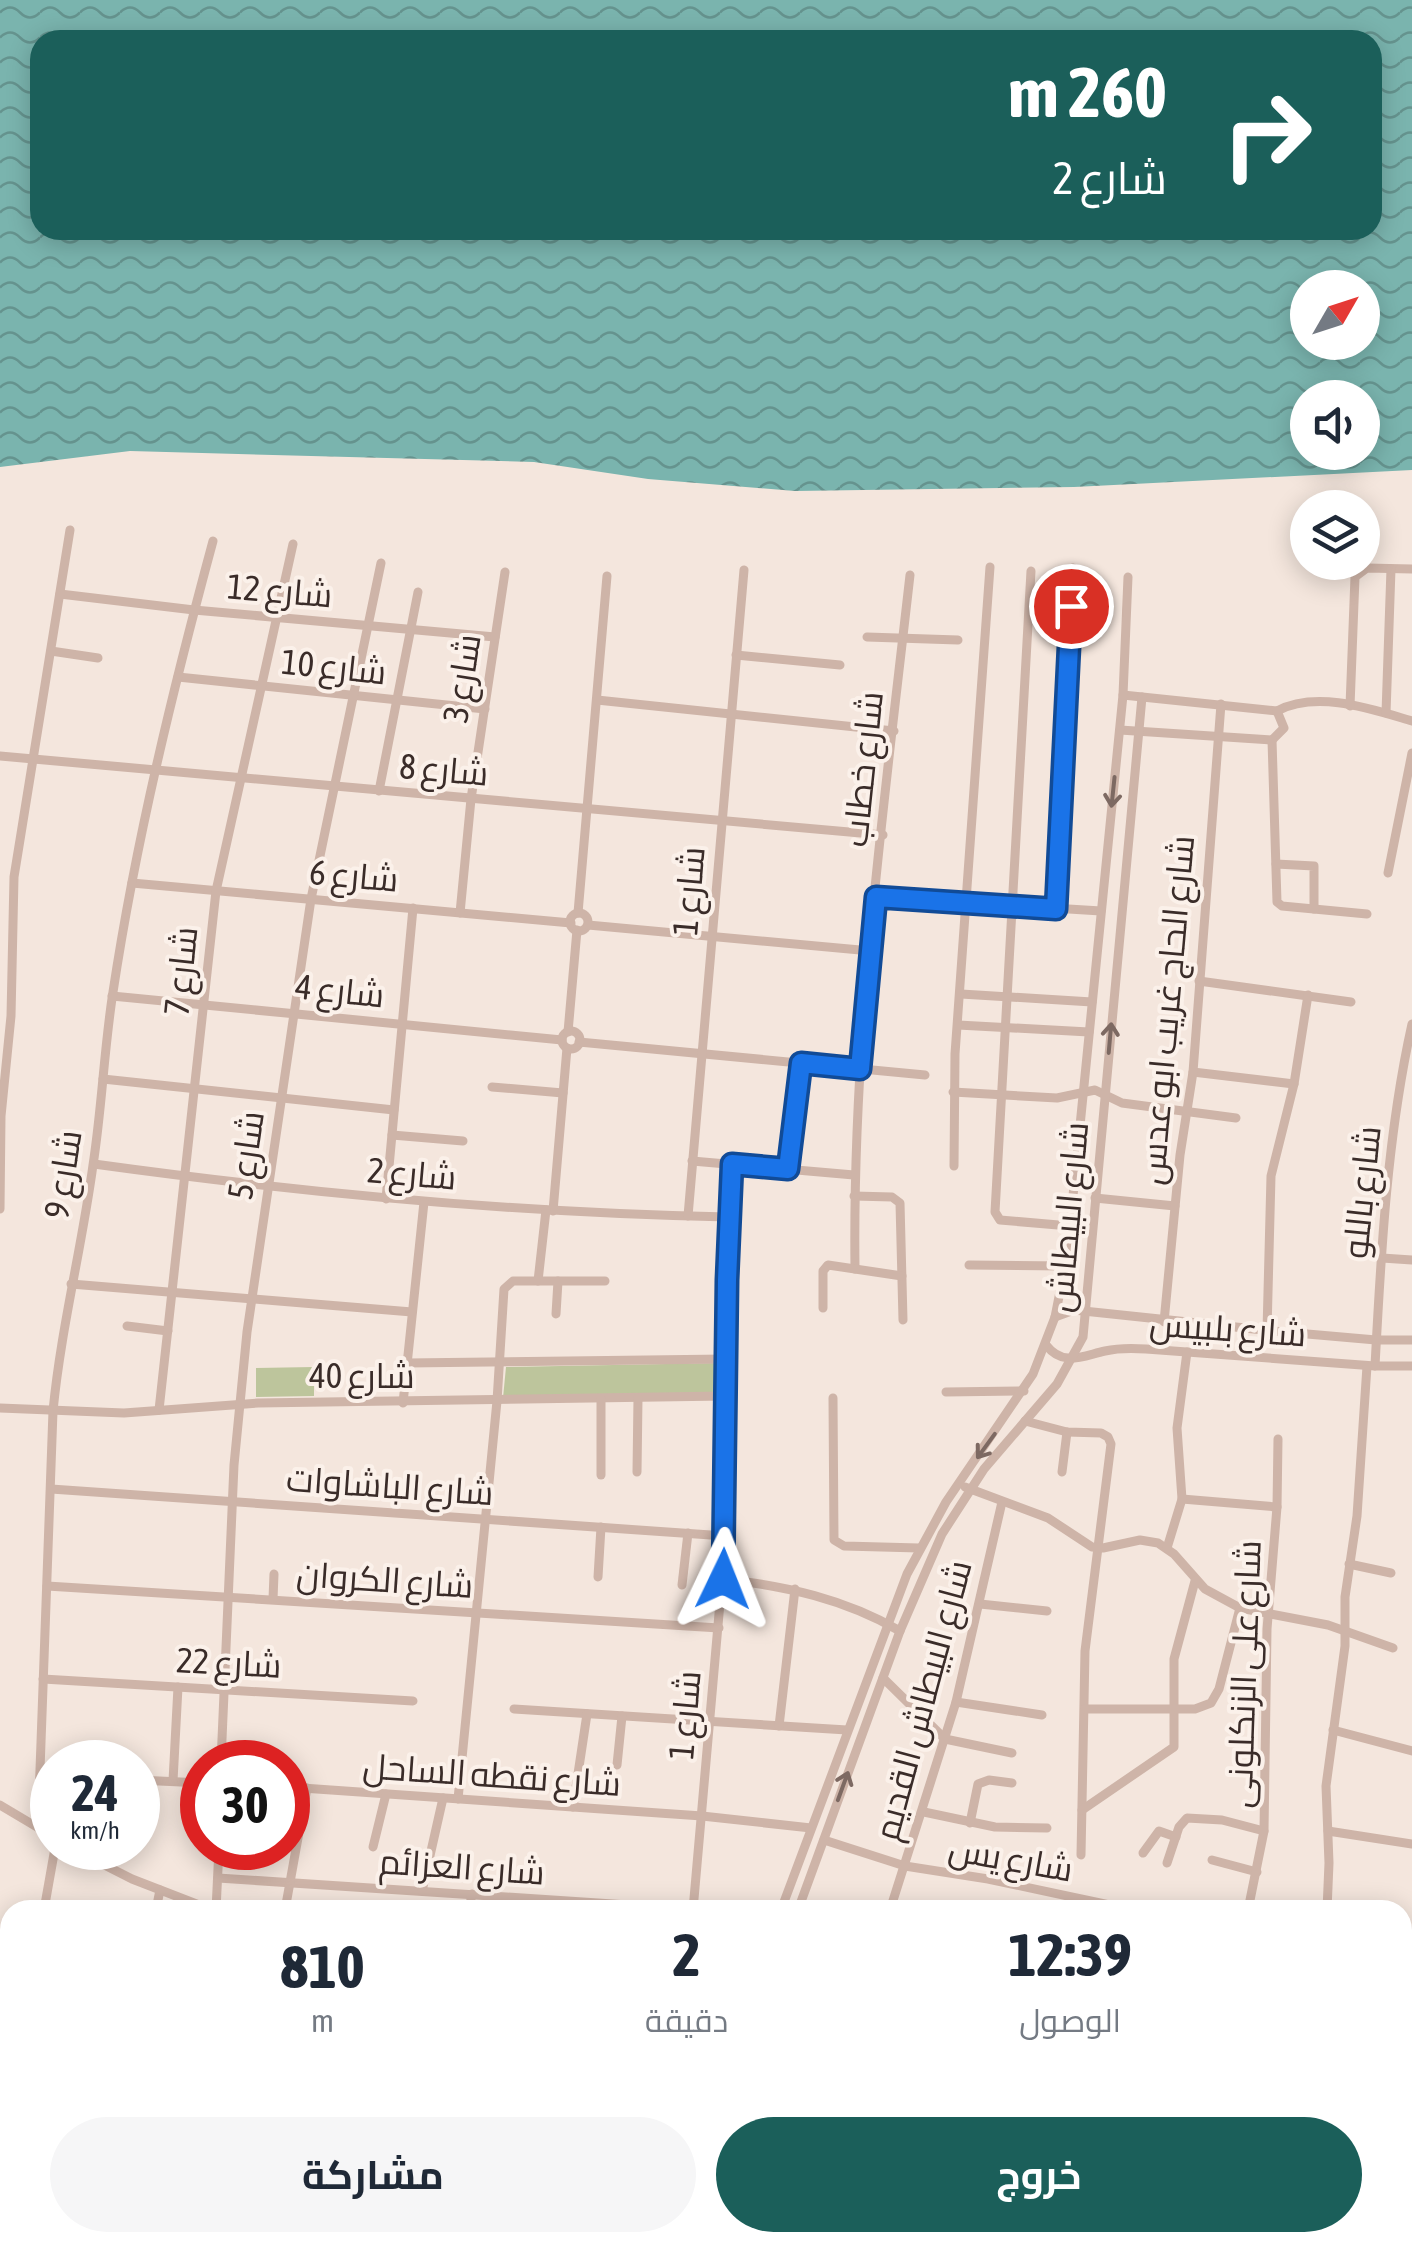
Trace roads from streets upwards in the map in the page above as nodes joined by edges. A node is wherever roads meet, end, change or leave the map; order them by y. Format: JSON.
{"nodes":[{"id":1,"x":70,"y":530,"type":"dead end"},
{"id":2,"x":213,"y":541,"type":"dead end"},
{"id":3,"x":293,"y":544,"type":"dead end"},
{"id":4,"x":381,"y":562,"type":"dead end"},
{"id":5,"x":990,"y":567,"type":"dead end"},
{"id":6,"x":1073,"y":568,"type":"dead end"},
{"id":7,"x":1391,"y":569,"type":"junction"},
{"id":8,"x":1412,"y":569,"type":"edge"},
{"id":9,"x":744,"y":570,"type":"dead end"},
{"id":10,"x":1031,"y":571,"type":"dead end"},
{"id":11,"x":505,"y":572,"type":"dead end"},
{"id":12,"x":910,"y":575,"type":"dead end"},
{"id":13,"x":607,"y":576,"type":"dead end"},
{"id":14,"x":1128,"y":577,"type":"dead end"},
{"id":15,"x":418,"y":592,"type":"dead end"},
{"id":16,"x":60,"y":594,"type":"junction"},
{"id":17,"x":194,"y":610,"type":"junction"},
{"id":18,"x":278,"y":618,"type":"junction"},
{"id":19,"x":367,"y":626,"type":"junction"},
{"id":20,"x":411,"y":630,"type":"junction"},
{"id":21,"x":867,"y":637,"type":"dead end"},
{"id":22,"x":495,"y":638,"type":"junction"},
{"id":23,"x":903,"y":638,"type":"junction"},
{"id":24,"x":958,"y":640,"type":"dead end"},
{"id":25,"x":52,"y":651,"type":"junction"},
{"id":26,"x":736,"y":655,"type":"junction"},
{"id":27,"x":98,"y":658,"type":"dead end"},
{"id":28,"x":840,"y":665,"type":"dead end"},
{"id":29,"x":178,"y":676,"type":"junction"},
{"id":30,"x":262,"y":686,"type":"junction"},
{"id":31,"x":352,"y":695,"type":"junction"},
{"id":32,"x":1123,"y":695,"type":"junction"},
{"id":33,"x":1142,"y":697,"type":"junction"},
{"id":34,"x":397,"y":700,"type":"junction"},
{"id":35,"x":596,"y":700,"type":"junction"},
{"id":36,"x":1221,"y":704,"type":"junction"},
{"id":37,"x":1350,"y":706,"type":"junction"},
{"id":38,"x":484,"y":709,"type":"junction"},
{"id":39,"x":1277,"y":711,"type":"junction"},
{"id":40,"x":1386,"y":713,"type":"junction"},
{"id":41,"x":732,"y":714,"type":"junction"},
{"id":42,"x":1412,"y":721,"type":"edge"},
{"id":43,"x":894,"y":730,"type":"junction"},
{"id":44,"x":1120,"y":730,"type":"junction"},
{"id":45,"x":1139,"y":732,"type":"junction"},
{"id":46,"x":1218,"y":737,"type":"junction"},
{"id":47,"x":1272,"y":740,"type":"junction"},
{"id":48,"x":1412,"y":752,"type":"edge"},
{"id":49,"x":0,"y":756,"type":"edge"},
{"id":50,"x":34,"y":760,"type":"junction"},
{"id":51,"x":157,"y":772,"type":"junction"},
{"id":52,"x":242,"y":779,"type":"junction"},
{"id":53,"x":333,"y":787,"type":"junction"},
{"id":54,"x":379,"y":791,"type":"junction"},
{"id":55,"x":471,"y":799,"type":"junction"},
{"id":56,"x":587,"y":809,"type":"junction"},
{"id":57,"x":722,"y":820,"type":"junction"},
{"id":58,"x":883,"y":835,"type":"junction"},
{"id":59,"x":1276,"y":864,"type":"junction"},
{"id":60,"x":1388,"y":873,"type":"dead end"},
{"id":61,"x":132,"y":883,"type":"junction"},
{"id":62,"x":216,"y":891,"type":"junction"},
{"id":63,"x":876,"y":897,"type":"junction"},
{"id":64,"x":310,"y":899,"type":"junction"},
{"id":65,"x":967,"y":903,"type":"junction"},
{"id":66,"x":1014,"y":906,"type":"junction"},
{"id":67,"x":413,"y":908,"type":"junction"},
{"id":68,"x":1056,"y":909,"type":"junction"},
{"id":69,"x":1314,"y":909,"type":"junction"},
{"id":70,"x":1102,"y":912,"type":"junction"},
{"id":71,"x":460,"y":913,"type":"junction"},
{"id":72,"x":578,"y":913,"type":"junction"},
{"id":73,"x":1366,"y":914,"type":"dead end"},
{"id":74,"x":588,"y":924,"type":"junction"},
{"id":75,"x":574,"y":926,"type":"junction"},
{"id":76,"x":712,"y":936,"type":"junction"},
{"id":77,"x":871,"y":951,"type":"junction"},
{"id":78,"x":1199,"y":980,"type":"junction"},
{"id":79,"x":960,"y":994,"type":"junction"},
{"id":80,"x":112,"y":996,"type":"junction"},
{"id":81,"x":1308,"y":996,"type":"junction"},
{"id":82,"x":1008,"y":997,"type":"junction"},
{"id":83,"x":1092,"y":1002,"type":"junction"},
{"id":84,"x":1351,"y":1002,"type":"dead end"},
{"id":85,"x":204,"y":1004,"type":"junction"},
{"id":86,"x":294,"y":1012,"type":"junction"},
{"id":87,"x":402,"y":1024,"type":"junction"},
{"id":88,"x":1412,"y":1024,"type":"edge"},
{"id":89,"x":958,"y":1025,"type":"junction"},
{"id":90,"x":1006,"y":1028,"type":"junction"},
{"id":91,"x":1089,"y":1032,"type":"junction"},
{"id":92,"x":566,"y":1040,"type":"junction"},
{"id":93,"x":702,"y":1053,"type":"junction"},
{"id":94,"x":801,"y":1063,"type":"junction"},
{"id":95,"x":860,"y":1069,"type":"junction"},
{"id":96,"x":1193,"y":1072,"type":"junction"},
{"id":97,"x":925,"y":1075,"type":"dead end"},
{"id":98,"x":103,"y":1079,"type":"junction"},
{"id":99,"x":1294,"y":1084,"type":"junction"},
{"id":100,"x":492,"y":1087,"type":"dead end"},
{"id":101,"x":194,"y":1088,"type":"junction"},
{"id":102,"x":954,"y":1092,"type":"junction"},
{"id":103,"x":1084,"y":1092,"type":"junction"},
{"id":104,"x":563,"y":1093,"type":"junction"},
{"id":105,"x":1105,"y":1094,"type":"junction"},
{"id":106,"x":1002,"y":1095,"type":"junction"},
{"id":107,"x":282,"y":1097,"type":"junction"},
{"id":108,"x":394,"y":1110,"type":"junction"},
{"id":109,"x":1187,"y":1111,"type":"junction"},
{"id":110,"x":1236,"y":1118,"type":"dead end"},
{"id":111,"x":392,"y":1135,"type":"junction"},
{"id":112,"x":1,"y":1136,"type":"edge"},
{"id":113,"x":463,"y":1140,"type":"dead end"},
{"id":114,"x":692,"y":1161,"type":"junction"},
{"id":115,"x":94,"y":1164,"type":"junction"},
{"id":116,"x":732,"y":1164,"type":"junction"},
{"id":117,"x":954,"y":1166,"type":"dead end"},
{"id":118,"x":788,"y":1169,"type":"junction"},
{"id":119,"x":854,"y":1174,"type":"junction"},
{"id":120,"x":185,"y":1177,"type":"junction"},
{"id":121,"x":269,"y":1187,"type":"junction"},
{"id":122,"x":854,"y":1196,"type":"junction"},
{"id":123,"x":1095,"y":1198,"type":"junction"},
{"id":124,"x":386,"y":1199,"type":"junction"},
{"id":125,"x":424,"y":1202,"type":"junction"},
{"id":126,"x":1175,"y":1206,"type":"junction"},
{"id":127,"x":0,"y":1209,"type":"edge"},
{"id":128,"x":550,"y":1210,"type":"junction"},
{"id":129,"x":688,"y":1216,"type":"junction"},
{"id":130,"x":728,"y":1217,"type":"junction"},
{"id":131,"x":1070,"y":1226,"type":"junction"},
{"id":132,"x":1382,"y":1258,"type":"junction"},
{"id":133,"x":1412,"y":1260,"type":"edge"},
{"id":134,"x":969,"y":1264,"type":"dead end"},
{"id":135,"x":1065,"y":1266,"type":"junction"},
{"id":136,"x":855,"y":1269,"type":"junction"},
{"id":137,"x":902,"y":1276,"type":"junction"},
{"id":138,"x":605,"y":1281,"type":"dead end"},
{"id":139,"x":538,"y":1282,"type":"junction"},
{"id":140,"x":558,"y":1282,"type":"junction"},
{"id":141,"x":70,"y":1284,"type":"junction"},
{"id":142,"x":172,"y":1292,"type":"junction"},
{"id":143,"x":251,"y":1299,"type":"junction"},
{"id":144,"x":823,"y":1308,"type":"dead end"},
{"id":145,"x":412,"y":1312,"type":"junction"},
{"id":146,"x":1087,"y":1312,"type":"junction"},
{"id":147,"x":556,"y":1314,"type":"dead end"},
{"id":148,"x":1055,"y":1316,"type":"junction"},
{"id":149,"x":903,"y":1320,"type":"dead end"},
{"id":150,"x":1164,"y":1322,"type":"junction"},
{"id":151,"x":127,"y":1326,"type":"dead end"},
{"id":152,"x":1267,"y":1330,"type":"junction"},
{"id":153,"x":168,"y":1331,"type":"junction"},
{"id":154,"x":1376,"y":1340,"type":"junction"},
{"id":155,"x":1412,"y":1340,"type":"edge"},
{"id":156,"x":1046,"y":1345,"type":"junction"},
{"id":157,"x":1187,"y":1352,"type":"junction"},
{"id":158,"x":725,"y":1359,"type":"junction"},
{"id":159,"x":1073,"y":1360,"type":"junction"},
{"id":160,"x":500,"y":1362,"type":"junction"},
{"id":161,"x":407,"y":1363,"type":"junction"},
{"id":162,"x":1371,"y":1366,"type":"junction"},
{"id":163,"x":1412,"y":1366,"type":"edge"},
{"id":164,"x":946,"y":1392,"type":"dead end"},
{"id":165,"x":1024,"y":1392,"type":"junction"},
{"id":166,"x":724,"y":1396,"type":"junction"},
{"id":167,"x":638,"y":1398,"type":"junction"},
{"id":168,"x":834,"y":1398,"type":"dead end"},
{"id":169,"x":601,"y":1399,"type":"junction"},
{"id":170,"x":497,"y":1401,"type":"junction"},
{"id":171,"x":402,"y":1403,"type":"junction"},
{"id":172,"x":239,"y":1404,"type":"junction"},
{"id":173,"x":0,"y":1408,"type":"edge"},
{"id":174,"x":159,"y":1410,"type":"junction"},
{"id":175,"x":52,"y":1411,"type":"junction"},
{"id":176,"x":1025,"y":1421,"type":"junction"},
{"id":177,"x":1067,"y":1432,"type":"junction"},
{"id":178,"x":1278,"y":1439,"type":"dead end"},
{"id":179,"x":638,"y":1472,"type":"dead end"},
{"id":180,"x":1062,"y":1472,"type":"dead end"},
{"id":181,"x":601,"y":1475,"type":"dead end"},
{"id":182,"x":958,"y":1484,"type":"junction"},
{"id":183,"x":51,"y":1489,"type":"junction"},
{"id":184,"x":969,"y":1489,"type":"junction"},
{"id":185,"x":1182,"y":1498,"type":"junction"},
{"id":186,"x":232,"y":1502,"type":"junction"},
{"id":187,"x":1002,"y":1502,"type":"junction"},
{"id":188,"x":1276,"y":1507,"type":"junction"},
{"id":189,"x":486,"y":1519,"type":"junction"},
{"id":190,"x":601,"y":1527,"type":"junction"},
{"id":191,"x":688,"y":1533,"type":"junction"},
{"id":192,"x":724,"y":1536,"type":"junction"},
{"id":193,"x":918,"y":1548,"type":"junction"},
{"id":194,"x":1098,"y":1548,"type":"junction"},
{"id":195,"x":1167,"y":1548,"type":"junction"},
{"id":196,"x":1349,"y":1564,"type":"junction"},
{"id":197,"x":1391,"y":1573,"type":"dead end"},
{"id":198,"x":274,"y":1574,"type":"dead end"},
{"id":199,"x":598,"y":1577,"type":"dead end"},
{"id":200,"x":723,"y":1579,"type":"junction"},
{"id":201,"x":1195,"y":1581,"type":"junction"},
{"id":202,"x":682,"y":1585,"type":"dead end"},
{"id":203,"x":47,"y":1586,"type":"junction"},
{"id":204,"x":795,"y":1589,"type":"junction"},
{"id":205,"x":228,"y":1596,"type":"junction"},
{"id":206,"x":273,"y":1598,"type":"junction"},
{"id":207,"x":980,"y":1604,"type":"junction"},
{"id":208,"x":1240,"y":1608,"type":"junction"},
{"id":209,"x":1047,"y":1611,"type":"dead end"},
{"id":210,"x":477,"y":1613,"type":"junction"},
{"id":211,"x":1268,"y":1614,"type":"junction"},
{"id":212,"x":886,"y":1623,"type":"junction"},
{"id":213,"x":719,"y":1628,"type":"junction"},
{"id":214,"x":900,"y":1631,"type":"junction"},
{"id":215,"x":1347,"y":1632,"type":"junction"},
{"id":216,"x":1393,"y":1648,"type":"dead end"},
{"id":217,"x":42,"y":1678,"type":"junction"},
{"id":218,"x":883,"y":1678,"type":"junction"},
{"id":219,"x":178,"y":1687,"type":"junction"},
{"id":220,"x":223,"y":1690,"type":"junction"},
{"id":221,"x":412,"y":1701,"type":"dead end"},
{"id":222,"x":956,"y":1702,"type":"junction"},
{"id":223,"x":514,"y":1709,"type":"dead end"},
{"id":224,"x":1085,"y":1709,"type":"junction"},
{"id":225,"x":1172,"y":1709,"type":"junction"},
{"id":226,"x":588,"y":1714,"type":"junction"},
{"id":227,"x":1042,"y":1715,"type":"dead end"},
{"id":228,"x":622,"y":1716,"type":"junction"},
{"id":229,"x":711,"y":1722,"type":"junction"},
{"id":230,"x":778,"y":1726,"type":"junction"},
{"id":231,"x":848,"y":1730,"type":"junction"},
{"id":232,"x":1333,"y":1730,"type":"junction"},
{"id":233,"x":945,"y":1739,"type":"junction"},
{"id":234,"x":41,"y":1740,"type":"edge"},
{"id":235,"x":222,"y":1740,"type":"edge"},
{"id":236,"x":1412,"y":1751,"type":"edge"},
{"id":237,"x":1012,"y":1753,"type":"dead end"},
{"id":238,"x":618,"y":1764,"type":"dead end"},
{"id":239,"x":160,"y":1781,"type":"edge"},
{"id":240,"x":173,"y":1782,"type":"junction"},
{"id":241,"x":180,"y":1782,"type":"edge"},
{"id":242,"x":1012,"y":1783,"type":"dead end"},
{"id":243,"x":310,"y":1788,"type":"edge"},
{"id":244,"x":386,"y":1794,"type":"junction"},
{"id":245,"x":443,"y":1798,"type":"junction"},
{"id":246,"x":458,"y":1799,"type":"junction"},
{"id":247,"x":0,"y":1805,"type":"edge"},
{"id":248,"x":573,"y":1807,"type":"junction"},
{"id":249,"x":1082,"y":1810,"type":"junction"},
{"id":250,"x":924,"y":1812,"type":"junction"},
{"id":251,"x":702,"y":1816,"type":"junction"},
{"id":252,"x":30,"y":1821,"type":"edge"},
{"id":253,"x":970,"y":1823,"type":"junction"},
{"id":254,"x":812,"y":1828,"type":"junction"},
{"id":255,"x":1047,"y":1828,"type":"dead end"},
{"id":256,"x":1328,"y":1831,"type":"junction"},
{"id":257,"x":1264,"y":1832,"type":"junction"},
{"id":258,"x":1176,"y":1837,"type":"junction"},
{"id":259,"x":824,"y":1840,"type":"junction"},
{"id":260,"x":1412,"y":1844,"type":"edge"},
{"id":261,"x":372,"y":1847,"type":"dead end"},
{"id":262,"x":1142,"y":1853,"type":"dead end"},
{"id":263,"x":1081,"y":1855,"type":"dead end"},
{"id":264,"x":1212,"y":1860,"type":"dead end"},
{"id":265,"x":1167,"y":1863,"type":"dead end"},
{"id":266,"x":905,"y":1866,"type":"junction"},
{"id":267,"x":51,"y":1870,"type":"edge"},
{"id":268,"x":113,"y":1870,"type":"edge"},
{"id":269,"x":218,"y":1870,"type":"edge"},
{"id":270,"x":294,"y":1870,"type":"edge"},
{"id":271,"x":1257,"y":1872,"type":"junction"},
{"id":272,"x":218,"y":1878,"type":"junction"},
{"id":273,"x":292,"y":1882,"type":"junction"},
{"id":274,"x":160,"y":1890,"type":"junction"},
{"id":275,"x":422,"y":1891,"type":"junction"},
{"id":276,"x":472,"y":1894,"type":"junction"},
{"id":277,"x":519,"y":1898,"type":"joint"},
{"id":278,"x":46,"y":1900,"type":"edge"},
{"id":279,"x":158,"y":1900,"type":"edge"},
{"id":280,"x":187,"y":1900,"type":"edge"},
{"id":281,"x":215,"y":1900,"type":"edge"},
{"id":282,"x":288,"y":1900,"type":"edge"},
{"id":283,"x":471,"y":1900,"type":"edge"},
{"id":284,"x":541,"y":1900,"type":"edge"},
{"id":285,"x":694,"y":1900,"type":"edge"},
{"id":286,"x":785,"y":1900,"type":"edge"},
{"id":287,"x":802,"y":1900,"type":"edge"},
{"id":288,"x":893,"y":1900,"type":"edge"},
{"id":289,"x":1086,"y":1900,"type":"edge"},
{"id":290,"x":1250,"y":1900,"type":"edge"},
{"id":291,"x":1327,"y":1900,"type":"edge"}],
"edges":[{"from":1,"to":16,"type":"street"},
{"from":2,"to":17,"type":"street","name":"شارع 9"},
{"from":3,"to":18,"type":"street","name":"شارع 7"},
{"from":4,"to":19,"type":"street","name":"شارع 5"},
{"from":5,"to":65,"type":"street"},
{"from":6,"to":68,"type":"street"},
{"from":7,"to":8,"type":"street"},
{"from":7,"to":37,"type":"street"},
{"from":7,"to":40,"type":"street"},
{"from":9,"to":26,"type":"street","name":"شارع 1"},
{"from":10,"to":66,"type":"street"},
{"from":11,"to":22,"type":"street","name":"شارع 3"},
{"from":12,"to":23,"type":"street","name":"شارع خطاب"},
{"from":13,"to":35,"type":"street"},
{"from":14,"to":32,"type":"street","name":"شارع البيطاش"},
{"from":15,"to":20,"type":"street"},
{"from":16,"to":17,"type":"street","name":"شارع 12"},
{"from":16,"to":25,"type":"street"},
{"from":17,"to":18,"type":"street","name":"شارع 12"},
{"from":17,"to":29,"type":"street","name":"شارع 9"},
{"from":18,"to":19,"type":"street","name":"شارع 12"},
{"from":18,"to":30,"type":"street","name":"شارع 7"},
{"from":19,"to":20,"type":"street","name":"شارع 12"},
{"from":19,"to":31,"type":"street","name":"شارع 5"},
{"from":20,"to":22,"type":"street","name":"شارع 12"},
{"from":20,"to":34,"type":"street"},
{"from":21,"to":23,"type":"street"},
{"from":22,"to":38,"type":"street","name":"شارع 3"},
{"from":23,"to":24,"type":"street"},
{"from":23,"to":43,"type":"street","name":"شارع خطاب"},
{"from":25,"to":27,"type":"street"},
{"from":25,"to":50,"type":"street"},
{"from":26,"to":28,"type":"street"},
{"from":26,"to":41,"type":"street","name":"شارع 1"},
{"from":29,"to":30,"type":"street","name":"شارع 10"},
{"from":29,"to":51,"type":"street","name":"شارع 9"},
{"from":30,"to":31,"type":"street","name":"شارع 10"},
{"from":30,"to":52,"type":"street","name":"شارع 7"},
{"from":31,"to":34,"type":"street","name":"شارع 10"},
{"from":31,"to":53,"type":"street","name":"شارع 5"},
{"from":32,"to":33,"type":"street"},
{"from":32,"to":44,"type":"street","name":"شارع البيطاش"},
{"from":33,"to":36,"type":"street"},
{"from":33,"to":45,"type":"street","name":"شارع البيطاش"},
{"from":34,"to":38,"type":"street","name":"شارع 10"},
{"from":34,"to":54,"type":"street"},
{"from":35,"to":41,"type":"street"},
{"from":35,"to":56,"type":"street"},
{"from":36,"to":39,"type":"street"},
{"from":36,"to":46,"type":"street","name":"شارع الحاج غريب ابو عدس"},
{"from":37,"to":39,"type":"street"},
{"from":37,"to":40,"type":"street"},
{"from":38,"to":55,"type":"street","name":"شارع 3"},
{"from":39,"to":47,"type":"street"},
{"from":40,"to":42,"type":"street"},
{"from":41,"to":43,"type":"street"},
{"from":41,"to":57,"type":"street","name":"شارع 1"},
{"from":43,"to":58,"type":"street","name":"شارع خطاب"},
{"from":44,"to":45,"type":"street"},
{"from":44,"to":70,"type":"street","name":"شارع البيطاش","one_way":true},
{"from":45,"to":46,"type":"street"},
{"from":105,"to":45,"type":"street","name":"شارع البيطاش","one_way":true},
{"from":46,"to":47,"type":"street"},
{"from":46,"to":78,"type":"street","name":"شارع الحاج غريب ابو عدس"},
{"from":47,"to":59,"type":"street"},
{"from":48,"to":60,"type":"street"},
{"from":49,"to":50,"type":"street","name":"شارع 8"},
{"from":50,"to":51,"type":"street","name":"شارع 8"},
{"from":50,"to":112,"type":"street"},
{"from":51,"to":52,"type":"street","name":"شارع 8"},
{"from":51,"to":61,"type":"street","name":"شارع 9"},
{"from":52,"to":53,"type":"street","name":"شارع 8"},
{"from":52,"to":62,"type":"street","name":"شارع 7"},
{"from":53,"to":54,"type":"street","name":"شارع 8"},
{"from":53,"to":64,"type":"street","name":"شارع 5"},
{"from":54,"to":55,"type":"street","name":"شارع 8"},
{"from":55,"to":56,"type":"street","name":"شارع 8"},
{"from":55,"to":71,"type":"street","name":"شارع 3"},
{"from":56,"to":57,"type":"street","name":"شارع 8"},
{"from":56,"to":72,"type":"street"},
{"from":57,"to":58,"type":"street","name":"شارع 8"},
{"from":57,"to":76,"type":"street","name":"شارع 1"},
{"from":58,"to":63,"type":"street","name":"شارع خطاب"},
{"from":59,"to":69,"type":"street"},
{"from":59,"to":69,"type":"street"},
{"from":61,"to":62,"type":"street","name":"شارع 6"},
{"from":61,"to":80,"type":"street","name":"شارع 9"},
{"from":62,"to":64,"type":"street","name":"شارع 6"},
{"from":62,"to":85,"type":"street","name":"شارع 7"},
{"from":63,"to":65,"type":"street"},
{"from":63,"to":77,"type":"street","name":"شارع خطاب"},
{"from":64,"to":67,"type":"street","name":"شارع 6"},
{"from":64,"to":86,"type":"street","name":"شارع 5"},
{"from":65,"to":66,"type":"street"},
{"from":65,"to":79,"type":"street"},
{"from":66,"to":68,"type":"street"},
{"from":66,"to":82,"type":"street"},
{"from":67,"to":71,"type":"street","name":"شارع 6"},
{"from":67,"to":87,"type":"street"},
{"from":68,"to":70,"type":"street"},
{"from":69,"to":73,"type":"street"},
{"from":70,"to":83,"type":"street","name":"شارع البيطاش"},
{"from":71,"to":75,"type":"street","name":"شارع 6"},
{"from":72,"to":74,"type":"street"},
{"from":72,"to":75,"type":"street"},
{"from":74,"to":75,"type":"street"},
{"from":74,"to":76,"type":"street"},
{"from":75,"to":92,"type":"street"},
{"from":76,"to":77,"type":"street"},
{"from":76,"to":93,"type":"street","name":"شارع 1"},
{"from":77,"to":95,"type":"street","name":"شارع خطاب"},
{"from":78,"to":81,"type":"street"},
{"from":78,"to":96,"type":"street","name":"شارع الحاج غريب ابو عدس"},
{"from":79,"to":82,"type":"street"},
{"from":79,"to":89,"type":"street"},
{"from":80,"to":85,"type":"street","name":"شارع 4"},
{"from":80,"to":98,"type":"street","name":"شارع 9"},
{"from":81,"to":84,"type":"street"},
{"from":81,"to":99,"type":"street"},
{"from":82,"to":83,"type":"street"},
{"from":82,"to":90,"type":"street"},
{"from":83,"to":91,"type":"street","name":"شارع البيطاش"},
{"from":85,"to":86,"type":"street","name":"شارع 4"},
{"from":85,"to":101,"type":"street","name":"شارع 7"},
{"from":86,"to":87,"type":"street","name":"شارع 4"},
{"from":86,"to":107,"type":"street","name":"شارع 5"},
{"from":87,"to":92,"type":"street","name":"شارع 4"},
{"from":87,"to":108,"type":"street"},
{"from":88,"to":132,"type":"street","name":"شارع باللو"},
{"from":89,"to":90,"type":"street"},
{"from":89,"to":102,"type":"street"},
{"from":90,"to":91,"type":"street"},
{"from":90,"to":106,"type":"street"},
{"from":91,"to":103,"type":"street","name":"شارع البيطاش"},
{"from":92,"to":93,"type":"street"},
{"from":92,"to":104,"type":"street"},
{"from":93,"to":94,"type":"street"},
{"from":93,"to":114,"type":"street","name":"شارع 1"},
{"from":94,"to":95,"type":"street"},
{"from":94,"to":118,"type":"street"},
{"from":95,"to":97,"type":"street"},
{"from":95,"to":119,"type":"street","name":"شارع خطاب"},
{"from":96,"to":99,"type":"street"},
{"from":96,"to":109,"type":"street","name":"شارع الحاج غريب ابو عدس"},
{"from":98,"to":101,"type":"street"},
{"from":98,"to":115,"type":"street","name":"شارع 9"},
{"from":99,"to":152,"type":"street"},
{"from":100,"to":104,"type":"street"},
{"from":101,"to":107,"type":"street"},
{"from":101,"to":120,"type":"street","name":"شارع 7"},
{"from":102,"to":106,"type":"street"},
{"from":102,"to":117,"type":"street"},
{"from":103,"to":105,"type":"street"},
{"from":103,"to":106,"type":"street"},
{"from":103,"to":131,"type":"street","name":"شارع البيطاش"},
{"from":104,"to":128,"type":"street"},
{"from":105,"to":109,"type":"street"},
{"from":105,"to":123,"type":"street","name":"شارع البيطاش"},
{"from":106,"to":131,"type":"street"},
{"from":107,"to":108,"type":"street"},
{"from":107,"to":121,"type":"street","name":"شارع 5"},
{"from":108,"to":111,"type":"street"},
{"from":109,"to":110,"type":"street"},
{"from":109,"to":126,"type":"street","name":"شارع الحاج غريب ابو عدس"},
{"from":111,"to":113,"type":"street"},
{"from":111,"to":124,"type":"street"},
{"from":112,"to":127,"type":"street"},
{"from":114,"to":116,"type":"street"},
{"from":114,"to":129,"type":"street","name":"شارع 1"},
{"from":115,"to":120,"type":"street","name":"شارع 2"},
{"from":115,"to":141,"type":"street","name":"شارع 9"},
{"from":116,"to":118,"type":"street"},
{"from":116,"to":130,"type":"street","name":"شارع 1"},
{"from":118,"to":119,"type":"street"},
{"from":119,"to":122,"type":"street","name":"شارع خطاب"},
{"from":120,"to":121,"type":"street","name":"شارع 2"},
{"from":120,"to":142,"type":"street","name":"شارع 7"},
{"from":121,"to":124,"type":"street","name":"شارع 2"},
{"from":121,"to":143,"type":"street","name":"شارع 5"},
{"from":122,"to":136,"type":"street","name":"شارع خطاب"},
{"from":122,"to":137,"type":"street"},
{"from":123,"to":126,"type":"street"},
{"from":123,"to":146,"type":"street","name":"شارع البيطاش"},
{"from":124,"to":125,"type":"street","name":"شارع 2"},
{"from":125,"to":128,"type":"street","name":"شارع 2"},
{"from":125,"to":145,"type":"street"},
{"from":126,"to":150,"type":"street","name":"شارع الحاج غريب ابو عدس"},
{"from":128,"to":129,"type":"street","name":"شارع 2"},
{"from":128,"to":139,"type":"street"},
{"from":129,"to":130,"type":"street","name":"شارع 2"},
{"from":130,"to":158,"type":"street","name":"شارع 1"},
{"from":131,"to":135,"type":"street","name":"شارع البيطاش"},
{"from":132,"to":133,"type":"street"},
{"from":132,"to":154,"type":"street","name":"شارع باللو"},
{"from":134,"to":135,"type":"street"},
{"from":135,"to":148,"type":"street","name":"شارع البيطاش"},
{"from":136,"to":137,"type":"street"},
{"from":136,"to":144,"type":"street"},
{"from":137,"to":149,"type":"street"},
{"from":138,"to":140,"type":"street"},
{"from":139,"to":140,"type":"street"},
{"from":139,"to":160,"type":"street"},
{"from":140,"to":147,"type":"street"},
{"from":141,"to":142,"type":"street"},
{"from":141,"to":175,"type":"street","name":"شارع 9"},
{"from":142,"to":143,"type":"street"},
{"from":142,"to":153,"type":"street","name":"شارع 7"},
{"from":143,"to":145,"type":"street"},
{"from":143,"to":172,"type":"street","name":"شارع 5"},
{"from":145,"to":161,"type":"street"},
{"from":146,"to":148,"type":"street","name":"شارع بلبيس"},
{"from":146,"to":150,"type":"street","name":"شارع بلبيس"},
{"from":146,"to":159,"type":"street","name":"شارع البيطاش"},
{"from":148,"to":156,"type":"street","name":"شارع البيطاش"},
{"from":150,"to":152,"type":"street","name":"شارع بلبيس"},
{"from":151,"to":153,"type":"street"},
{"from":152,"to":154,"type":"street","name":"شارع بلبيس"},
{"from":153,"to":174,"type":"street","name":"شارع 7"},
{"from":154,"to":155,"type":"street","name":"شارع بلبيس"},
{"from":154,"to":162,"type":"street","name":"شارع باللو"},
{"from":156,"to":159,"type":"street"},
{"from":156,"to":165,"type":"street","name":"شارع البيطاش"},
{"from":157,"to":159,"type":"street","name":"شارع بلبيس"},
{"from":157,"to":162,"type":"street","name":"شارع بلبيس"},
{"from":157,"to":185,"type":"street"},
{"from":158,"to":160,"type":"street","name":"شارع 40"},
{"from":158,"to":166,"type":"street","name":"شارع 1"},
{"from":159,"to":176,"type":"street","name":"شارع البيطاش"},
{"from":160,"to":161,"type":"street","name":"شارع 40"},
{"from":160,"to":170,"type":"street"},
{"from":161,"to":171,"type":"street"},
{"from":162,"to":163,"type":"street","name":"شارع بلبيس"},
{"from":162,"to":196,"type":"street","name":"شارع باللو"},
{"from":164,"to":165,"type":"street"},
{"from":165,"to":182,"type":"street","name":"شارع البيطاش","one_way":true},
{"from":166,"to":167,"type":"street","name":"شارع 40"},
{"from":166,"to":192,"type":"street","name":"شارع 1"},
{"from":167,"to":169,"type":"street","name":"شارع 40"},
{"from":167,"to":179,"type":"street"},
{"from":168,"to":193,"type":"street"},
{"from":169,"to":170,"type":"street","name":"شارع 40"},
{"from":169,"to":181,"type":"street"},
{"from":170,"to":171,"type":"street","name":"شارع 40"},
{"from":170,"to":189,"type":"street"},
{"from":171,"to":172,"type":"street","name":"شارع 40"},
{"from":172,"to":174,"type":"street","name":"شارع 40"},
{"from":172,"to":186,"type":"street","name":"شارع 5"},
{"from":173,"to":175,"type":"street","name":"شارع 40"},
{"from":174,"to":175,"type":"street","name":"شارع 40"},
{"from":175,"to":183,"type":"street","name":"شارع 9"},
{"from":176,"to":177,"type":"street"},
{"from":176,"to":184,"type":"street","name":"شارع البيطاش"},
{"from":177,"to":180,"type":"street"},
{"from":177,"to":194,"type":"street"},
{"from":178,"to":188,"type":"street","name":"شارع على الزنكلونى"},
{"from":182,"to":184,"type":"street"},
{"from":182,"to":193,"type":"street","name":"شارع البيطاش"},
{"from":183,"to":186,"type":"street","name":"شارع الباشاوات"},
{"from":183,"to":203,"type":"street","name":"شارع 9"},
{"from":184,"to":187,"type":"street"},
{"from":184,"to":214,"type":"street","name":"شارع البيطاش"},
{"from":185,"to":188,"type":"street"},
{"from":185,"to":195,"type":"street"},
{"from":186,"to":189,"type":"street","name":"شارع الباشاوات"},
{"from":186,"to":205,"type":"street","name":"شارع 5"},
{"from":187,"to":194,"type":"street"},
{"from":187,"to":207,"type":"street","name":"شارع البيطاش القديم"},
{"from":188,"to":211,"type":"street","name":"شارع على الزنكلونى"},
{"from":189,"to":190,"type":"street","name":"شارع الباشاوات"},
{"from":189,"to":210,"type":"street"},
{"from":190,"to":191,"type":"street","name":"شارع الباشاوات"},
{"from":190,"to":199,"type":"street"},
{"from":191,"to":192,"type":"street","name":"شارع الباشاوات"},
{"from":191,"to":202,"type":"street"},
{"from":192,"to":200,"type":"street","name":"شارع 1"},
{"from":193,"to":212,"type":"street","name":"شارع البيطاش"},
{"from":194,"to":195,"type":"street"},
{"from":194,"to":224,"type":"street"},
{"from":195,"to":201,"type":"street"},
{"from":196,"to":197,"type":"street"},
{"from":196,"to":215,"type":"street","name":"شارع باللو"},
{"from":198,"to":206,"type":"street"},
{"from":200,"to":204,"type":"street"},
{"from":200,"to":213,"type":"street","name":"شارع 1"},
{"from":201,"to":208,"type":"street"},
{"from":201,"to":225,"type":"street"},
{"from":203,"to":205,"type":"street","name":"شارع الكروان"},
{"from":203,"to":217,"type":"street","name":"شارع 9"},
{"from":204,"to":212,"type":"street"},
{"from":204,"to":230,"type":"street"},
{"from":205,"to":206,"type":"street","name":"شارع الكروان"},
{"from":205,"to":220,"type":"street","name":"شارع 5"},
{"from":206,"to":210,"type":"street","name":"شارع الكروان"},
{"from":207,"to":209,"type":"street"},
{"from":207,"to":222,"type":"street","name":"شارع البيطاش القديم"},
{"from":208,"to":211,"type":"street"},
{"from":208,"to":225,"type":"street"},
{"from":210,"to":213,"type":"street","name":"شارع الكروان"},
{"from":210,"to":246,"type":"street"},
{"from":211,"to":215,"type":"street"},
{"from":211,"to":257,"type":"street","name":"شارع على الزنكلونى"},
{"from":212,"to":214,"type":"street"},
{"from":212,"to":231,"type":"street","name":"شارع البيطاش"},
{"from":213,"to":229,"type":"street","name":"شارع 1"},
{"from":214,"to":218,"type":"street","name":"شارع البيطاش"},
{"from":215,"to":216,"type":"street"},
{"from":215,"to":232,"type":"street","name":"شارع باللو"},
{"from":217,"to":219,"type":"street","name":"شارع 22"},
{"from":217,"to":234,"type":"street","name":"شارع 9"},
{"from":218,"to":233,"type":"street"},
{"from":259,"to":218,"type":"street","name":"شارع البيطاش","one_way":true},
{"from":219,"to":220,"type":"street","name":"شارع 22"},
{"from":219,"to":240,"type":"street"},
{"from":220,"to":221,"type":"street","name":"شارع 22"},
{"from":220,"to":235,"type":"street","name":"شارع 5"},
{"from":222,"to":227,"type":"street"},
{"from":222,"to":233,"type":"street","name":"شارع البيطاش القديم"},
{"from":223,"to":226,"type":"street"},
{"from":224,"to":225,"type":"street"},
{"from":224,"to":249,"type":"street"},
{"from":225,"to":249,"type":"street"},
{"from":226,"to":228,"type":"street"},
{"from":226,"to":248,"type":"street"},
{"from":228,"to":229,"type":"street"},
{"from":228,"to":238,"type":"street"},
{"from":229,"to":230,"type":"street"},
{"from":229,"to":251,"type":"street","name":"شارع 1"},
{"from":230,"to":231,"type":"street"},
{"from":231,"to":254,"type":"street","name":"شارع البيطاش"},
{"from":232,"to":236,"type":"street"},
{"from":232,"to":256,"type":"street","name":"شارع باللو"},
{"from":233,"to":237,"type":"street"},
{"from":233,"to":250,"type":"street","name":"شارع البيطاش القديم"},
{"from":239,"to":240,"type":"street"},
{"from":240,"to":241,"type":"street"},
{"from":242,"to":253,"type":"street"},
{"from":243,"to":244,"type":"street","name":"شارع نقطه الساحل"},
{"from":244,"to":245,"type":"street","name":"شارع نقطه الساحل"},
{"from":244,"to":261,"type":"street"},
{"from":245,"to":246,"type":"street","name":"شارع نقطه الساحل"},
{"from":245,"to":275,"type":"street"},
{"from":246,"to":248,"type":"street","name":"شارع نقطه الساحل"},
{"from":247,"to":252,"type":"street"},
{"from":248,"to":251,"type":"street","name":"شارع نقطه الساحل"},
{"from":249,"to":263,"type":"street"},
{"from":250,"to":253,"type":"street"},
{"from":250,"to":266,"type":"street","name":"شارع البيطاش القديم"},
{"from":251,"to":254,"type":"street","name":"شارع نقطه الساحل"},
{"from":251,"to":285,"type":"street","name":"شارع 1"},
{"from":253,"to":255,"type":"street"},
{"from":254,"to":286,"type":"street","name":"شارع البيطاش"},
{"from":256,"to":260,"type":"street"},
{"from":256,"to":291,"type":"street","name":"شارع باللو"},
{"from":257,"to":258,"type":"street"},
{"from":257,"to":271,"type":"street","name":"شارع على الزنكلونى"},
{"from":258,"to":262,"type":"street"},
{"from":258,"to":265,"type":"street"},
{"from":259,"to":266,"type":"street","name":"شارع يس"},
{"from":259,"to":287,"type":"street","name":"شارع البيطاش"},
{"from":264,"to":271,"type":"street"},
{"from":266,"to":288,"type":"street","name":"شارع البيطاش القديم"},
{"from":266,"to":289,"type":"street","name":"شارع يس"},
{"from":267,"to":278,"type":"street"},
{"from":268,"to":274,"type":"street"},
{"from":269,"to":272,"type":"street"},
{"from":270,"to":273,"type":"street"},
{"from":271,"to":290,"type":"street","name":"شارع على الزنكلونى"},
{"from":272,"to":273,"type":"street","name":"شارع العزائم"},
{"from":272,"to":281,"type":"street"},
{"from":273,"to":275,"type":"street","name":"شارع العزائم"},
{"from":273,"to":282,"type":"street"},
{"from":274,"to":279,"type":"street"},
{"from":274,"to":280,"type":"street"},
{"from":275,"to":276,"type":"street","name":"شارع العزائم"},
{"from":276,"to":277,"type":"street","name":"شارع العزائم"},
{"from":276,"to":283,"type":"street"},
{"from":277,"to":284,"type":"street","name":"شارع العزائم"}]}
